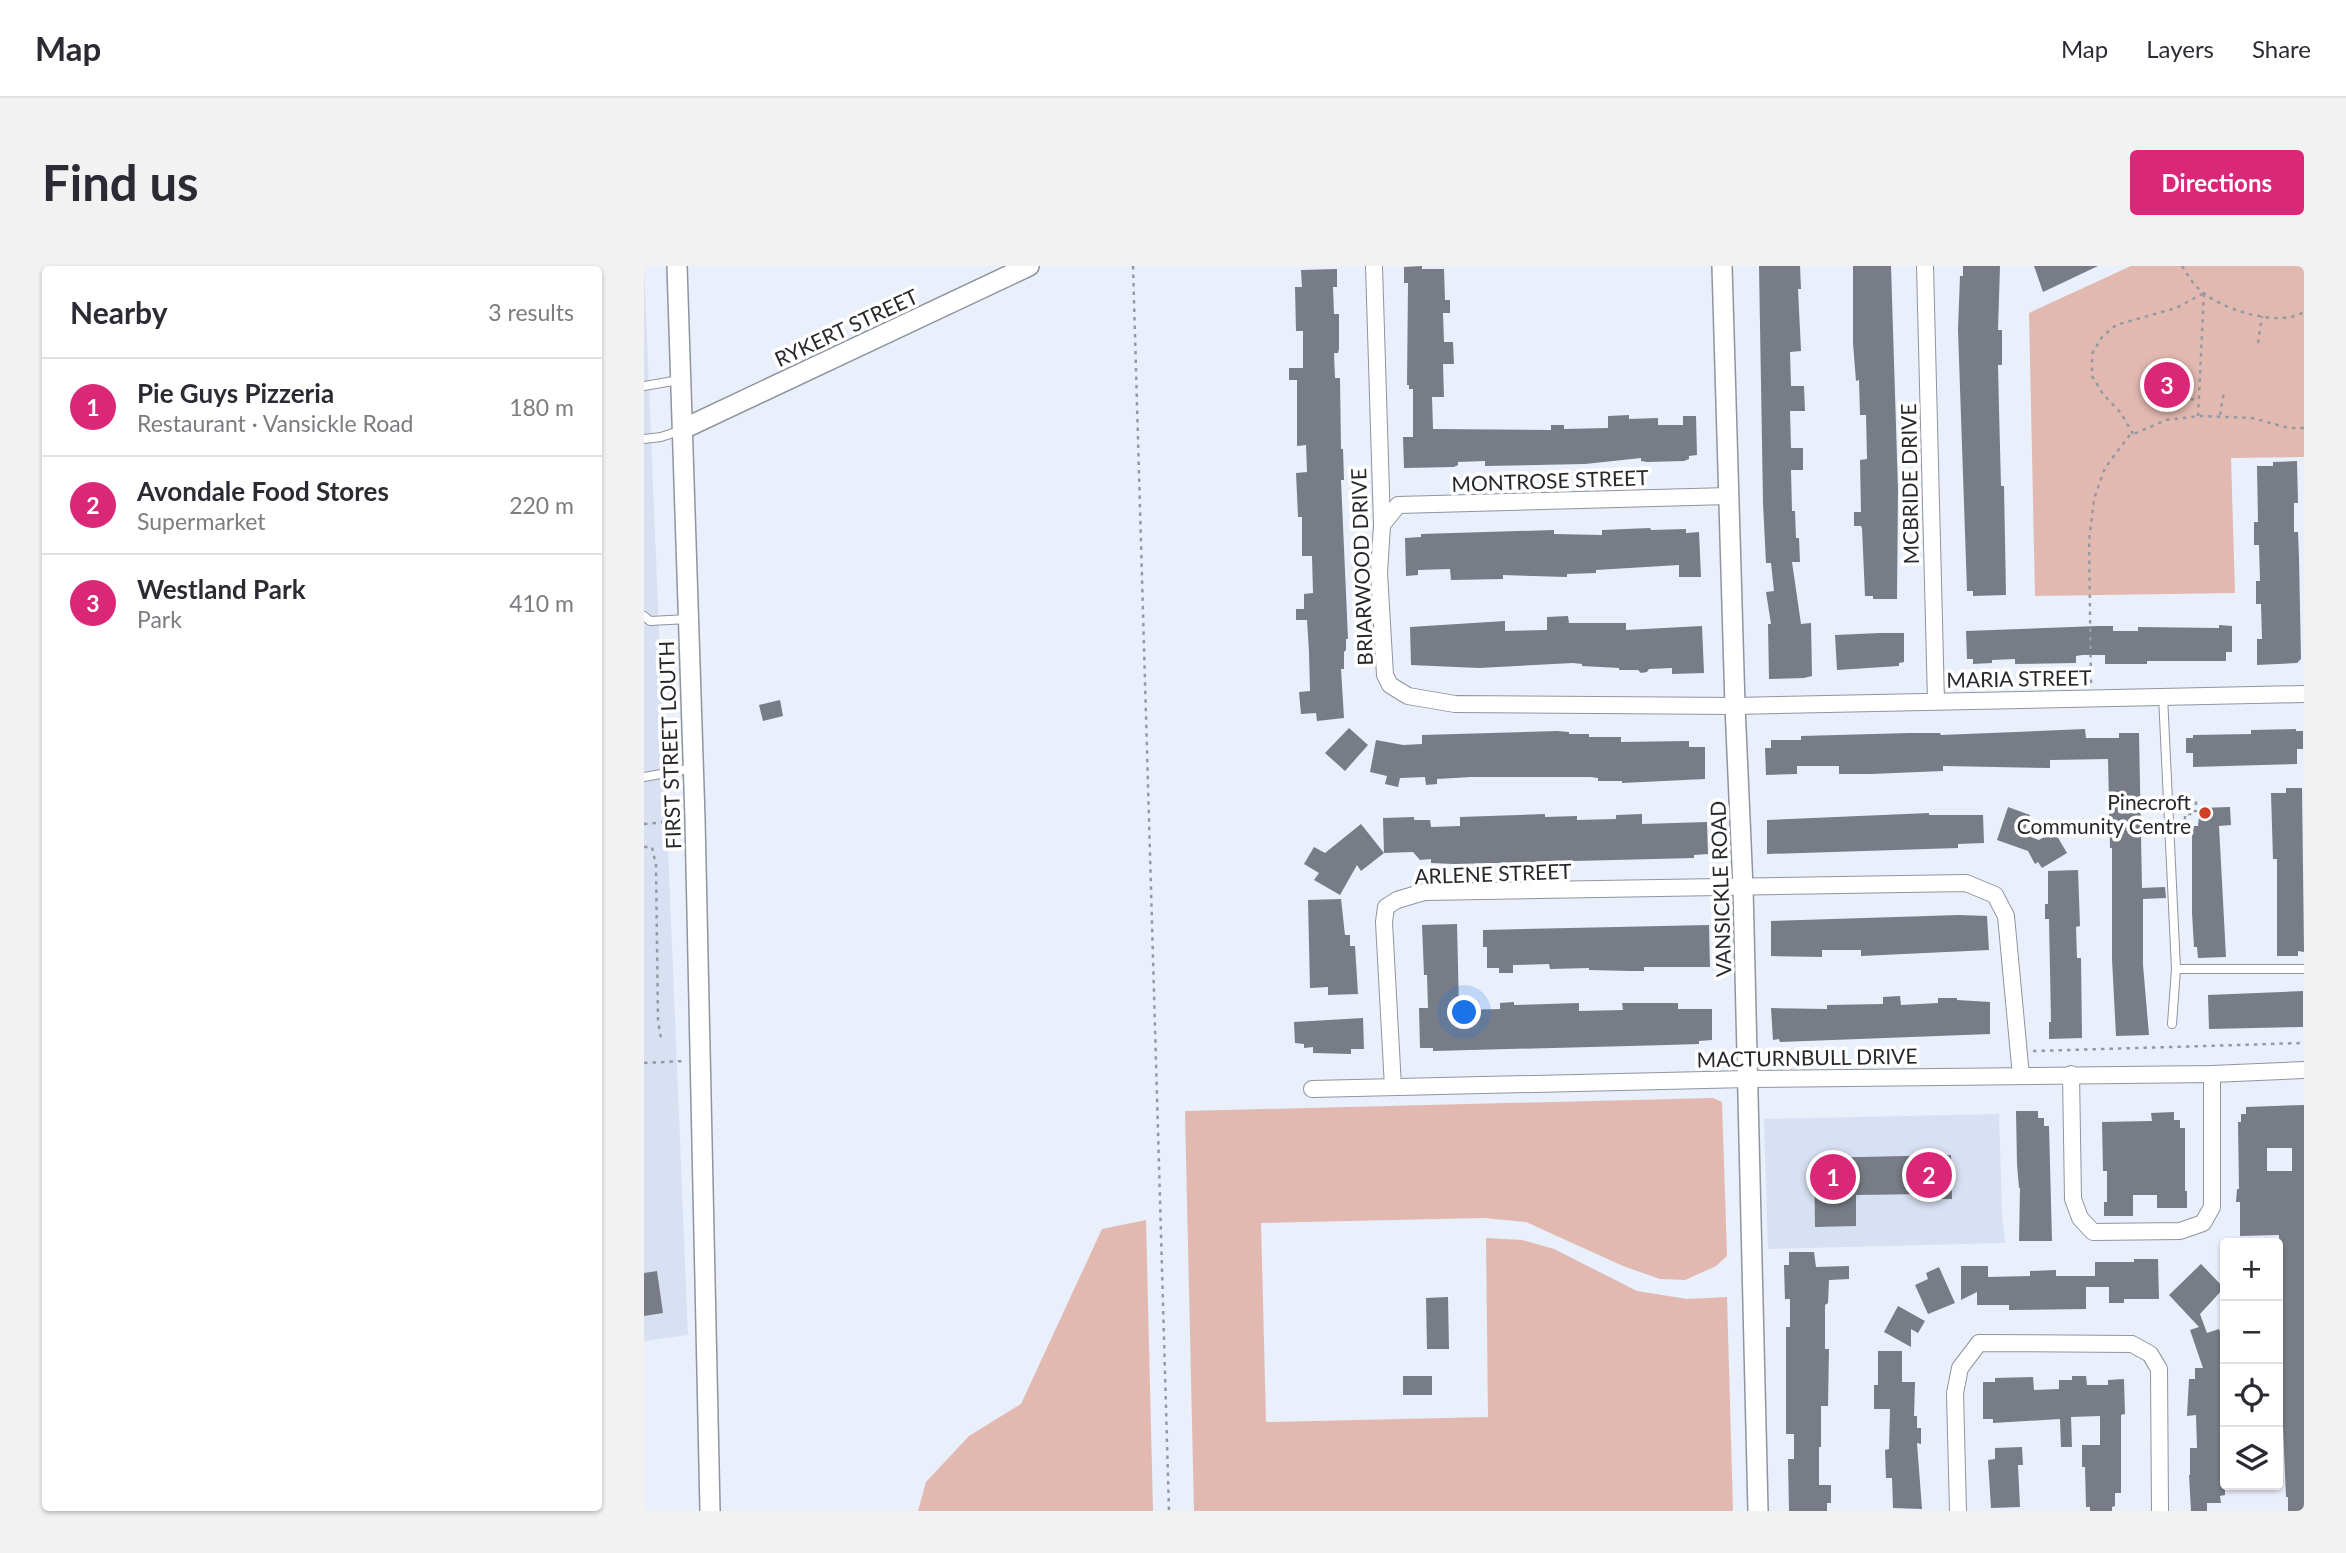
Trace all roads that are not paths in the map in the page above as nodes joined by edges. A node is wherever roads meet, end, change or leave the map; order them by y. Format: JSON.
{"nodes":[{"id":1,"x":677,"y":266,"type":"edge"},
{"id":2,"x":1029,"y":266,"type":"edge"},
{"id":3,"x":1374,"y":266,"type":"edge"},
{"id":4,"x":1722,"y":266,"type":"edge"},
{"id":5,"x":1924,"y":266,"type":"edge"},
{"id":6,"x":680,"y":380,"type":"junction"},
{"id":7,"x":644,"y":386,"type":"edge"},
{"id":8,"x":683,"y":429,"type":"junction"},
{"id":9,"x":644,"y":439,"type":"edge"},
{"id":10,"x":1729,"y":496,"type":"junction"},
{"id":11,"x":1382,"y":525,"type":"junction"},
{"id":12,"x":644,"y":616,"type":"edge"},
{"id":13,"x":689,"y":619,"type":"junction"},
{"id":14,"x":2304,"y":694,"type":"edge"},
{"id":15,"x":2163,"y":696,"type":"junction"},
{"id":16,"x":1936,"y":701,"type":"junction"},
{"id":17,"x":1735,"y":706,"type":"junction"},
{"id":18,"x":693,"y":768,"type":"junction"},
{"id":19,"x":644,"y":777,"type":"edge"},
{"id":20,"x":1743,"y":888,"type":"junction"},
{"id":21,"x":2304,"y":969,"type":"edge"},
{"id":22,"x":2176,"y":970,"type":"junction"},
{"id":23,"x":2172,"y":1024,"type":"dead end"},
{"id":24,"x":2304,"y":1070,"type":"edge"},
{"id":25,"x":2071,"y":1074,"type":"junction"},
{"id":26,"x":2212,"y":1074,"type":"junction"},
{"id":27,"x":2021,"y":1076,"type":"junction"},
{"id":28,"x":1748,"y":1079,"type":"junction"},
{"id":29,"x":1393,"y":1087,"type":"junction"},
{"id":30,"x":1311,"y":1089,"type":"dead end"},
{"id":31,"x":710,"y":1511,"type":"edge"},
{"id":32,"x":1758,"y":1511,"type":"edge"},
{"id":33,"x":1958,"y":1511,"type":"edge"},
{"id":34,"x":2160,"y":1511,"type":"edge"}],
"edges":[{"from":1,"to":6,"type":"street","name":"FIRST STREET LOUTH"},
{"from":2,"to":8,"type":"street","name":"RYKERT STREET"},
{"from":3,"to":11,"type":"street","name":"BRIARWOOD DRIVE"},
{"from":4,"to":10,"type":"street","name":"VANSICKLE ROAD"},
{"from":5,"to":16,"type":"street","name":"MCBRIDE DRIVE"},
{"from":6,"to":7,"type":"lane"},
{"from":6,"to":8,"type":"street","name":"FIRST STREET LOUTH"},
{"from":8,"to":9,"type":"lane"},
{"from":8,"to":13,"type":"street","name":"FIRST STREET LOUTH"},
{"from":10,"to":11,"type":"street","name":"MONTROSE STREET"},
{"from":10,"to":17,"type":"street","name":"VANSICKLE ROAD"},
{"from":11,"to":17,"type":"street","name":"BRIARWOOD DRIVE"},
{"from":12,"to":13,"type":"lane"},
{"from":13,"to":18,"type":"street","name":"FIRST STREET LOUTH"},
{"from":14,"to":15,"type":"street","name":"MARIA STREET"},
{"from":15,"to":16,"type":"street","name":"MARIA STREET"},
{"from":15,"to":22,"type":"lane"},
{"from":16,"to":17,"type":"street","name":"MARIA STREET"},
{"from":17,"to":20,"type":"street","name":"VANSICKLE ROAD"},
{"from":18,"to":19,"type":"lane"},
{"from":18,"to":31,"type":"street","name":"FIRST STREET LOUTH"},
{"from":20,"to":27,"type":"street"},
{"from":20,"to":28,"type":"street","name":"VANSICKLE ROAD"},
{"from":20,"to":29,"type":"street","name":"ARLENE STREET"},
{"from":21,"to":22,"type":"lane"},
{"from":22,"to":23,"type":"lane"},
{"from":24,"to":26,"type":"street","name":"MACTURNBULL DRIVE"},
{"from":25,"to":26,"type":"street","name":"MACTURNBULL DRIVE"},
{"from":25,"to":26,"type":"street"},
{"from":25,"to":27,"type":"street","name":"MACTURNBULL DRIVE"},
{"from":27,"to":28,"type":"street","name":"MACTURNBULL DRIVE"},
{"from":28,"to":29,"type":"street","name":"MACTURNBULL DRIVE"},
{"from":28,"to":32,"type":"street","name":"VANSICKLE ROAD"},
{"from":29,"to":30,"type":"street","name":"MACTURNBULL DRIVE"},
{"from":33,"to":34,"type":"street"}]}
